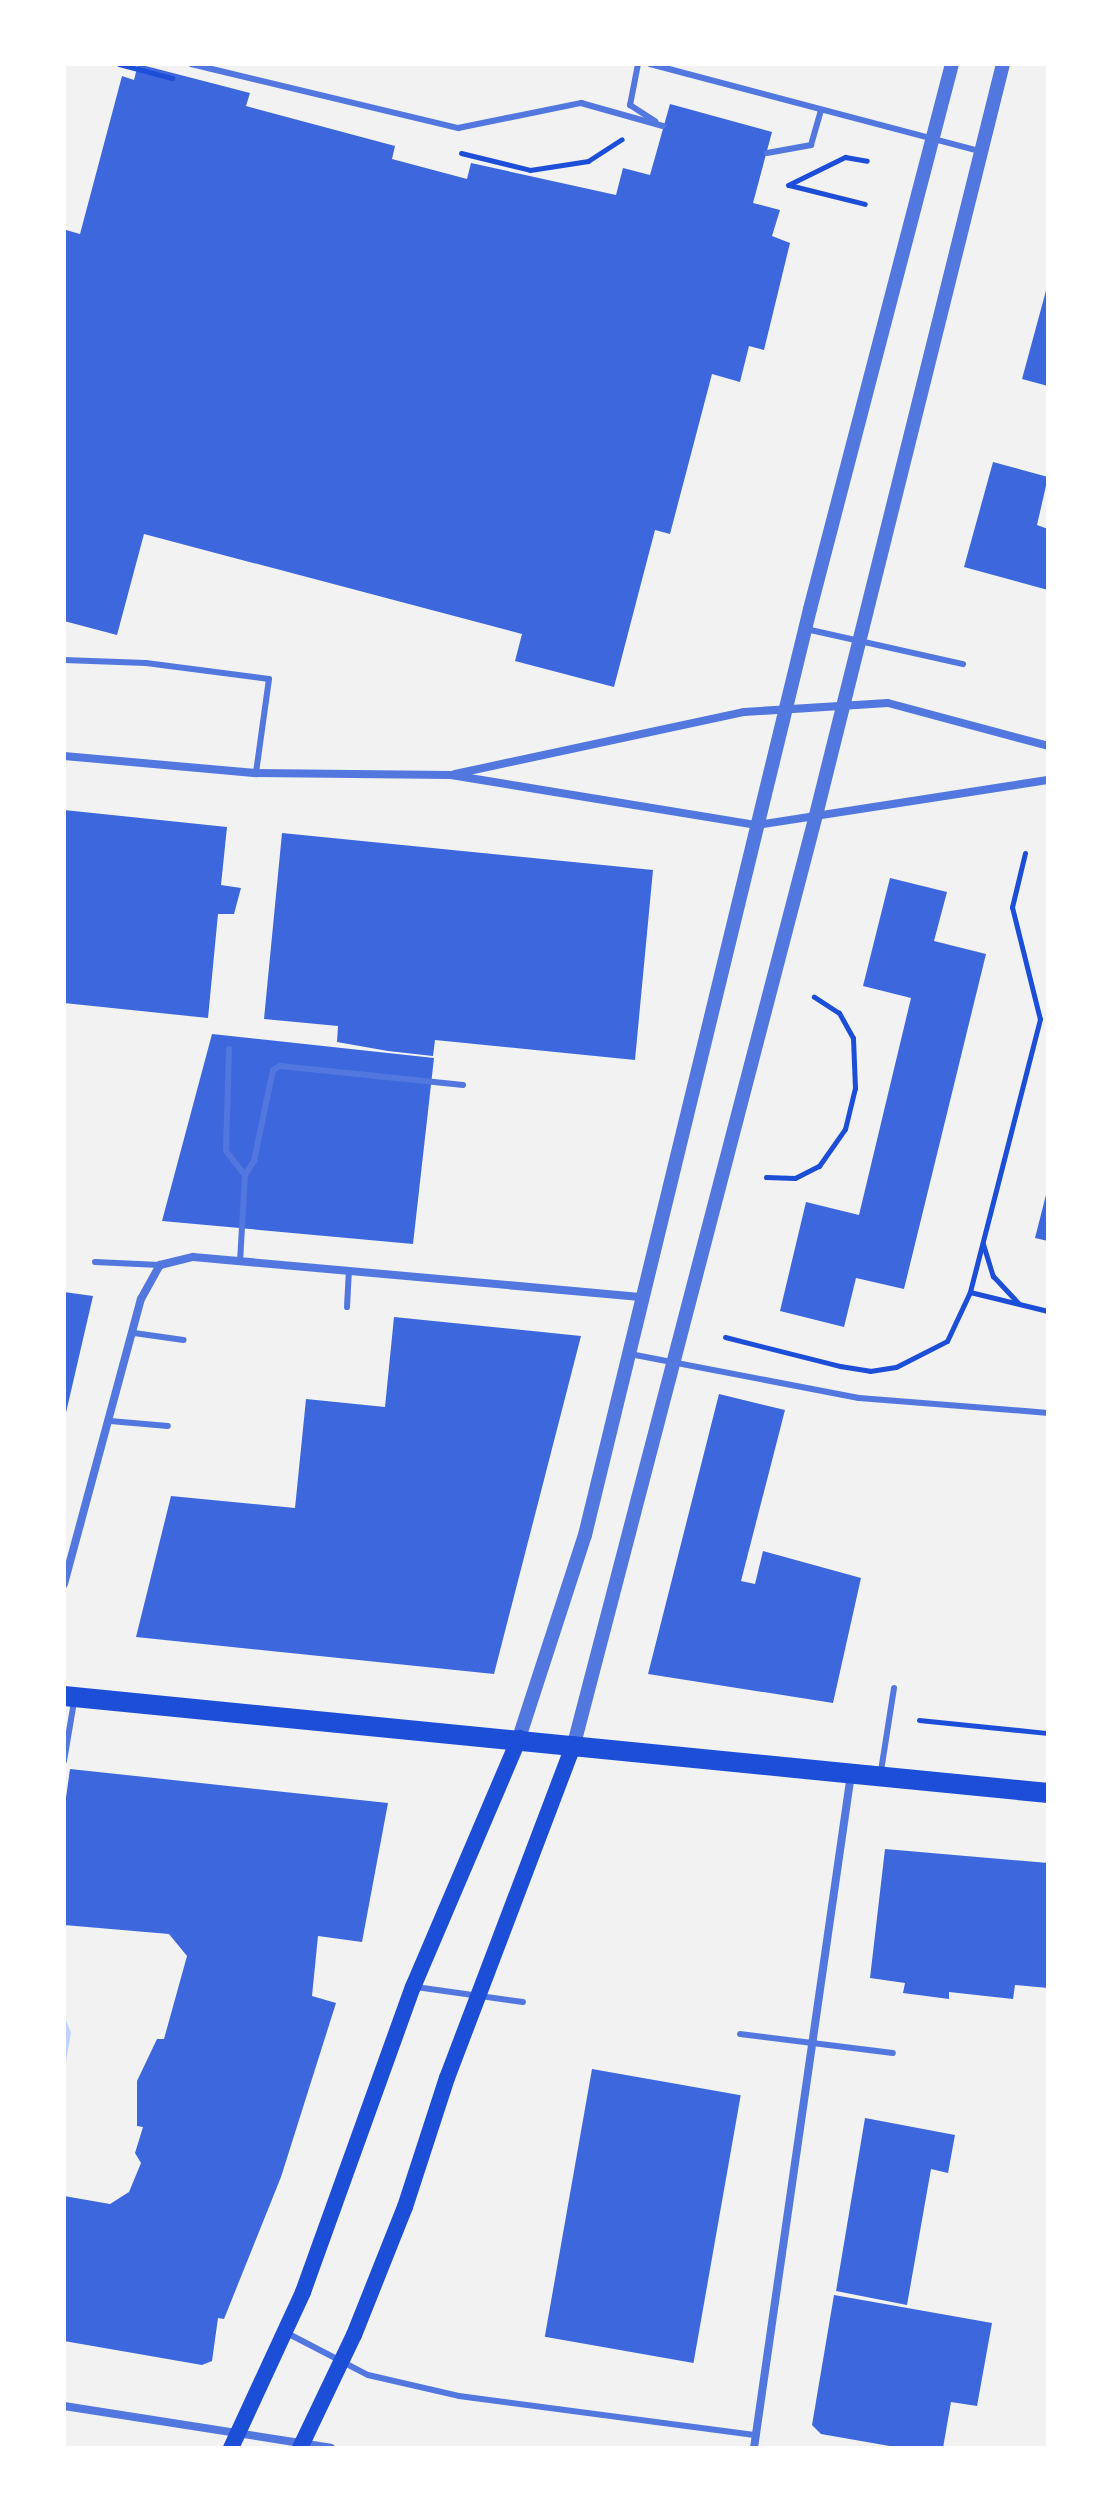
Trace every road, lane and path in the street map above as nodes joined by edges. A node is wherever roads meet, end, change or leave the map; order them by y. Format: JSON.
{"nodes":[{"id":1,"x":191,"y":64,"type":"edge"},
{"id":2,"x":638,"y":64,"type":"edge"},
{"id":3,"x":650,"y":64,"type":"edge"},
{"id":4,"x":952,"y":64,"type":"edge"},
{"id":5,"x":1003,"y":64,"type":"edge"},
{"id":6,"x":821,"y":110,"type":"junction"},
{"id":7,"x":622,"y":138,"type":"dead end"},
{"id":8,"x":932,"y":140,"type":"junction"},
{"id":9,"x":981,"y":152,"type":"junction"},
{"id":10,"x":767,"y":153,"type":"dead end"},
{"id":11,"x":477,"y":157,"type":"dead end"},
{"id":12,"x":867,"y":161,"type":"dead end"},
{"id":13,"x":865,"y":204,"type":"dead end"},
{"id":14,"x":805,"y":629,"type":"junction"},
{"id":15,"x":859,"y":641,"type":"junction"},
{"id":16,"x":64,"y":660,"type":"edge"},
{"id":17,"x":963,"y":664,"type":"dead end"},
{"id":18,"x":843,"y":705,"type":"junction"},
{"id":19,"x":787,"y":708,"type":"junction"},
{"id":20,"x":1048,"y":746,"type":"edge"},
{"id":21,"x":64,"y":756,"type":"edge"},
{"id":22,"x":256,"y":773,"type":"junction"},
{"id":23,"x":451,"y":775,"type":"junction"},
{"id":24,"x":1048,"y":780,"type":"edge"},
{"id":25,"x":816,"y":815,"type":"junction"},
{"id":26,"x":757,"y":825,"type":"junction"},
{"id":27,"x":1025,"y":853,"type":"dead end"},
{"id":28,"x":814,"y":997,"type":"dead end"},
{"id":29,"x":229,"y":1049,"type":"dead end"},
{"id":30,"x":463,"y":1085,"type":"dead end"},
{"id":31,"x":245,"y":1175,"type":"junction"},
{"id":32,"x":766,"y":1177,"type":"dead end"},
{"id":33,"x":983,"y":1242,"type":"junction"},
{"id":34,"x":95,"y":1262,"type":"dead end"},
{"id":35,"x":240,"y":1262,"type":"junction"},
{"id":36,"x":160,"y":1265,"type":"junction"},
{"id":37,"x":349,"y":1273,"type":"junction"},
{"id":38,"x":970,"y":1292,"type":"junction"},
{"id":39,"x":640,"y":1297,"type":"junction"},
{"id":40,"x":1018,"y":1304,"type":"junction"},
{"id":41,"x":347,"y":1307,"type":"dead end"},
{"id":42,"x":1048,"y":1311,"type":"edge"},
{"id":43,"x":134,"y":1333,"type":"junction"},
{"id":44,"x":725,"y":1337,"type":"dead end"},
{"id":45,"x":184,"y":1340,"type":"dead end"},
{"id":46,"x":626,"y":1353,"type":"junction"},
{"id":47,"x":674,"y":1362,"type":"junction"},
{"id":48,"x":1048,"y":1413,"type":"edge"},
{"id":49,"x":110,"y":1421,"type":"junction"},
{"id":50,"x":168,"y":1426,"type":"dead end"},
{"id":51,"x":65,"y":1577,"type":"edge"},
{"id":52,"x":894,"y":1688,"type":"dead end"},
{"id":53,"x":69,"y":1696,"type":"edge"},
{"id":54,"x":919,"y":1720,"type":"dead end"},
{"id":55,"x":1048,"y":1733,"type":"edge"},
{"id":56,"x":519,"y":1738,"type":"junction"},
{"id":57,"x":574,"y":1744,"type":"junction"},
{"id":58,"x":64,"y":1761,"type":"edge"},
{"id":59,"x":851,"y":1774,"type":"junction"},
{"id":60,"x":880,"y":1776,"type":"junction"},
{"id":61,"x":1048,"y":1793,"type":"edge"},
{"id":62,"x":413,"y":1987,"type":"junction"},
{"id":63,"x":478,"y":1996,"type":"junction"},
{"id":64,"x":523,"y":2002,"type":"dead end"},
{"id":65,"x":740,"y":2034,"type":"dead end"},
{"id":66,"x":812,"y":2045,"type":"junction"},
{"id":67,"x":893,"y":2053,"type":"dead end"},
{"id":68,"x":285,"y":2332,"type":"junction"},
{"id":69,"x":342,"y":2362,"type":"junction"},
{"id":70,"x":64,"y":2406,"type":"edge"},
{"id":71,"x":756,"y":2435,"type":"junction"},
{"id":72,"x":233,"y":2442,"type":"edge"},
{"id":73,"x":301,"y":2446,"type":"edge"},
{"id":74,"x":331,"y":2448,"type":"edge"},
{"id":75,"x":754,"y":2448,"type":"edge"}],
"edges":[{"from":1,"to":2,"type":"lane"},
{"from":3,"to":6,"type":"lane"},
{"from":4,"to":8,"type":"street"},
{"from":5,"to":9,"type":"street"},
{"from":6,"to":8,"type":"lane"},
{"from":6,"to":10,"type":"lane"},
{"from":7,"to":11,"type":"path"},
{"from":8,"to":9,"type":"lane"},
{"from":8,"to":14,"type":"street"},
{"from":9,"to":15,"type":"street"},
{"from":12,"to":13,"type":"path"},
{"from":14,"to":15,"type":"lane"},
{"from":14,"to":19,"type":"street"},
{"from":15,"to":17,"type":"lane"},
{"from":15,"to":18,"type":"street"},
{"from":16,"to":22,"type":"lane"},
{"from":18,"to":19,"type":"street"},
{"from":18,"to":20,"type":"street"},
{"from":18,"to":25,"type":"street"},
{"from":19,"to":23,"type":"street"},
{"from":19,"to":26,"type":"street"},
{"from":21,"to":22,"type":"street"},
{"from":22,"to":23,"type":"street"},
{"from":23,"to":26,"type":"street"},
{"from":24,"to":25,"type":"street"},
{"from":25,"to":26,"type":"street"},
{"from":25,"to":47,"type":"street"},
{"from":26,"to":39,"type":"street"},
{"from":27,"to":33,"type":"path"},
{"from":28,"to":32,"type":"path"},
{"from":29,"to":31,"type":"lane"},
{"from":30,"to":31,"type":"lane"},
{"from":31,"to":35,"type":"lane"},
{"from":33,"to":38,"type":"path"},
{"from":33,"to":40,"type":"path"},
{"from":34,"to":36,"type":"lane"},
{"from":35,"to":36,"type":"street"},
{"from":35,"to":37,"type":"street"},
{"from":36,"to":43,"type":"street"},
{"from":37,"to":39,"type":"street"},
{"from":37,"to":41,"type":"lane"},
{"from":38,"to":40,"type":"path"},
{"from":38,"to":44,"type":"path"},
{"from":39,"to":46,"type":"street"},
{"from":40,"to":42,"type":"path"},
{"from":43,"to":45,"type":"lane"},
{"from":43,"to":49,"type":"street"},
{"from":46,"to":47,"type":"lane"},
{"from":46,"to":56,"type":"street"},
{"from":47,"to":48,"type":"lane"},
{"from":47,"to":57,"type":"street"},
{"from":49,"to":50,"type":"lane"},
{"from":49,"to":51,"type":"street"},
{"from":52,"to":60,"type":"lane"},
{"from":53,"to":56,"type":"main road"},
{"from":53,"to":58,"type":"lane"},
{"from":54,"to":55,"type":"path"},
{"from":56,"to":57,"type":"main road"},
{"from":56,"to":62,"type":"main road"},
{"from":57,"to":59,"type":"main road"},
{"from":57,"to":63,"type":"main road"},
{"from":59,"to":60,"type":"main road"},
{"from":59,"to":66,"type":"street"},
{"from":60,"to":61,"type":"main road"},
{"from":62,"to":63,"type":"lane"},
{"from":62,"to":68,"type":"main road"},
{"from":63,"to":64,"type":"lane"},
{"from":63,"to":69,"type":"main road"},
{"from":65,"to":66,"type":"lane"},
{"from":66,"to":67,"type":"lane"},
{"from":66,"to":71,"type":"street"},
{"from":68,"to":69,"type":"lane"},
{"from":68,"to":72,"type":"main road"},
{"from":69,"to":71,"type":"lane"},
{"from":69,"to":73,"type":"main road"},
{"from":70,"to":72,"type":"street"},
{"from":71,"to":75,"type":"street"},
{"from":72,"to":73,"type":"street"},
{"from":73,"to":74,"type":"street"}]}
